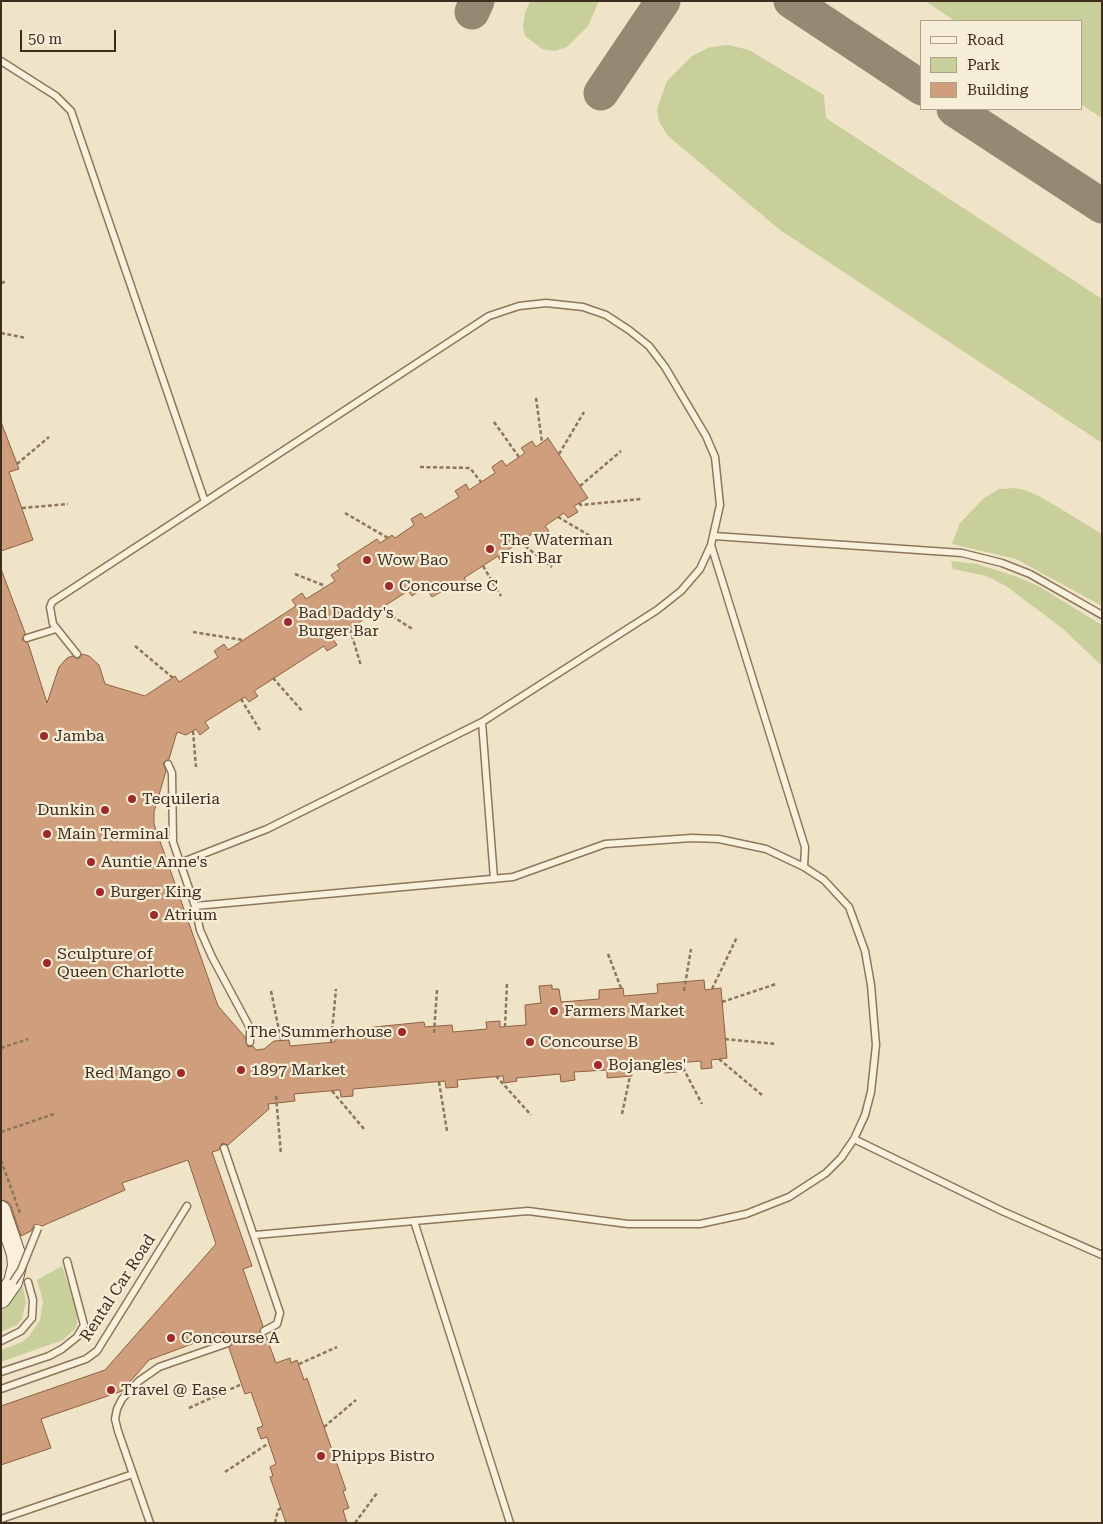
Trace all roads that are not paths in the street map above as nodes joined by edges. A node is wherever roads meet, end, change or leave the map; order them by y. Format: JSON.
{"nodes":[{"id":1,"x":1,"y":61,"type":"edge"},
{"id":2,"x":205,"y":502,"type":"junction"},
{"id":3,"x":714,"y":536,"type":"junction"},
{"id":4,"x":711,"y":545,"type":"junction"},
{"id":5,"x":1102,"y":615,"type":"edge"},
{"id":6,"x":56,"y":630,"type":"junction"},
{"id":7,"x":27,"y":638,"type":"dead end"},
{"id":8,"x":78,"y":654,"type":"dead end"},
{"id":9,"x":482,"y":722,"type":"junction"},
{"id":10,"x":168,"y":764,"type":"dead end"},
{"id":11,"x":180,"y":863,"type":"junction"},
{"id":12,"x":804,"y":866,"type":"junction"},
{"id":13,"x":494,"y":879,"type":"junction"},
{"id":14,"x":196,"y":906,"type":"junction"},
{"id":15,"x":250,"y":1042,"type":"dead end"},
{"id":16,"x":854,"y":1139,"type":"junction"},
{"id":17,"x":224,"y":1148,"type":"dead end"},
{"id":18,"x":187,"y":1206,"type":"dead end"},
{"id":19,"x":1,"y":1210,"type":"edge"},
{"id":20,"x":414,"y":1221,"type":"junction"},
{"id":21,"x":38,"y":1228,"type":"dead end"},
{"id":22,"x":255,"y":1235,"type":"junction"},
{"id":23,"x":1102,"y":1255,"type":"edge"},
{"id":24,"x":67,"y":1261,"type":"dead end"},
{"id":25,"x":21,"y":1282,"type":"junction"},
{"id":26,"x":1,"y":1299,"type":"edge"},
{"id":27,"x":264,"y":1330,"type":"dead end"},
{"id":28,"x":1,"y":1341,"type":"edge"},
{"id":29,"x":228,"y":1343,"type":"dead end"},
{"id":30,"x":1,"y":1372,"type":"edge"},
{"id":31,"x":1,"y":1389,"type":"edge"},
{"id":32,"x":133,"y":1474,"type":"junction"},
{"id":33,"x":1,"y":1519,"type":"edge"},
{"id":34,"x":150,"y":1523,"type":"edge"},
{"id":35,"x":510,"y":1523,"type":"edge"}],
"edges":[{"from":1,"to":2,"type":"lane"},
{"from":2,"to":3,"type":"lane"},
{"from":2,"to":6,"type":"lane"},
{"from":3,"to":4,"type":"lane"},
{"from":3,"to":5,"type":"lane"},
{"from":4,"to":9,"type":"lane"},
{"from":4,"to":12,"type":"lane"},
{"from":6,"to":7,"type":"lane"},
{"from":6,"to":8,"type":"lane"},
{"from":9,"to":11,"type":"lane"},
{"from":9,"to":13,"type":"lane"},
{"from":10,"to":11,"type":"lane"},
{"from":11,"to":14,"type":"lane"},
{"from":12,"to":13,"type":"lane"},
{"from":12,"to":16,"type":"lane"},
{"from":13,"to":14,"type":"lane"},
{"from":14,"to":15,"type":"lane"},
{"from":16,"to":20,"type":"lane"},
{"from":16,"to":23,"type":"lane"},
{"from":17,"to":22,"type":"lane"},
{"from":18,"to":31,"type":"lane","name":"Rental Car Road"},
{"from":19,"to":25,"type":"main road"},
{"from":20,"to":22,"type":"lane"},
{"from":20,"to":35,"type":"lane"},
{"from":21,"to":25,"type":"lane","bridge":true},
{"from":22,"to":27,"type":"lane"},
{"from":24,"to":30,"type":"lane"},
{"from":25,"to":26,"type":"main road"},
{"from":25,"to":28,"type":"lane"},
{"from":29,"to":32,"type":"lane"},
{"from":32,"to":33,"type":"lane"},
{"from":32,"to":34,"type":"lane"}]}
